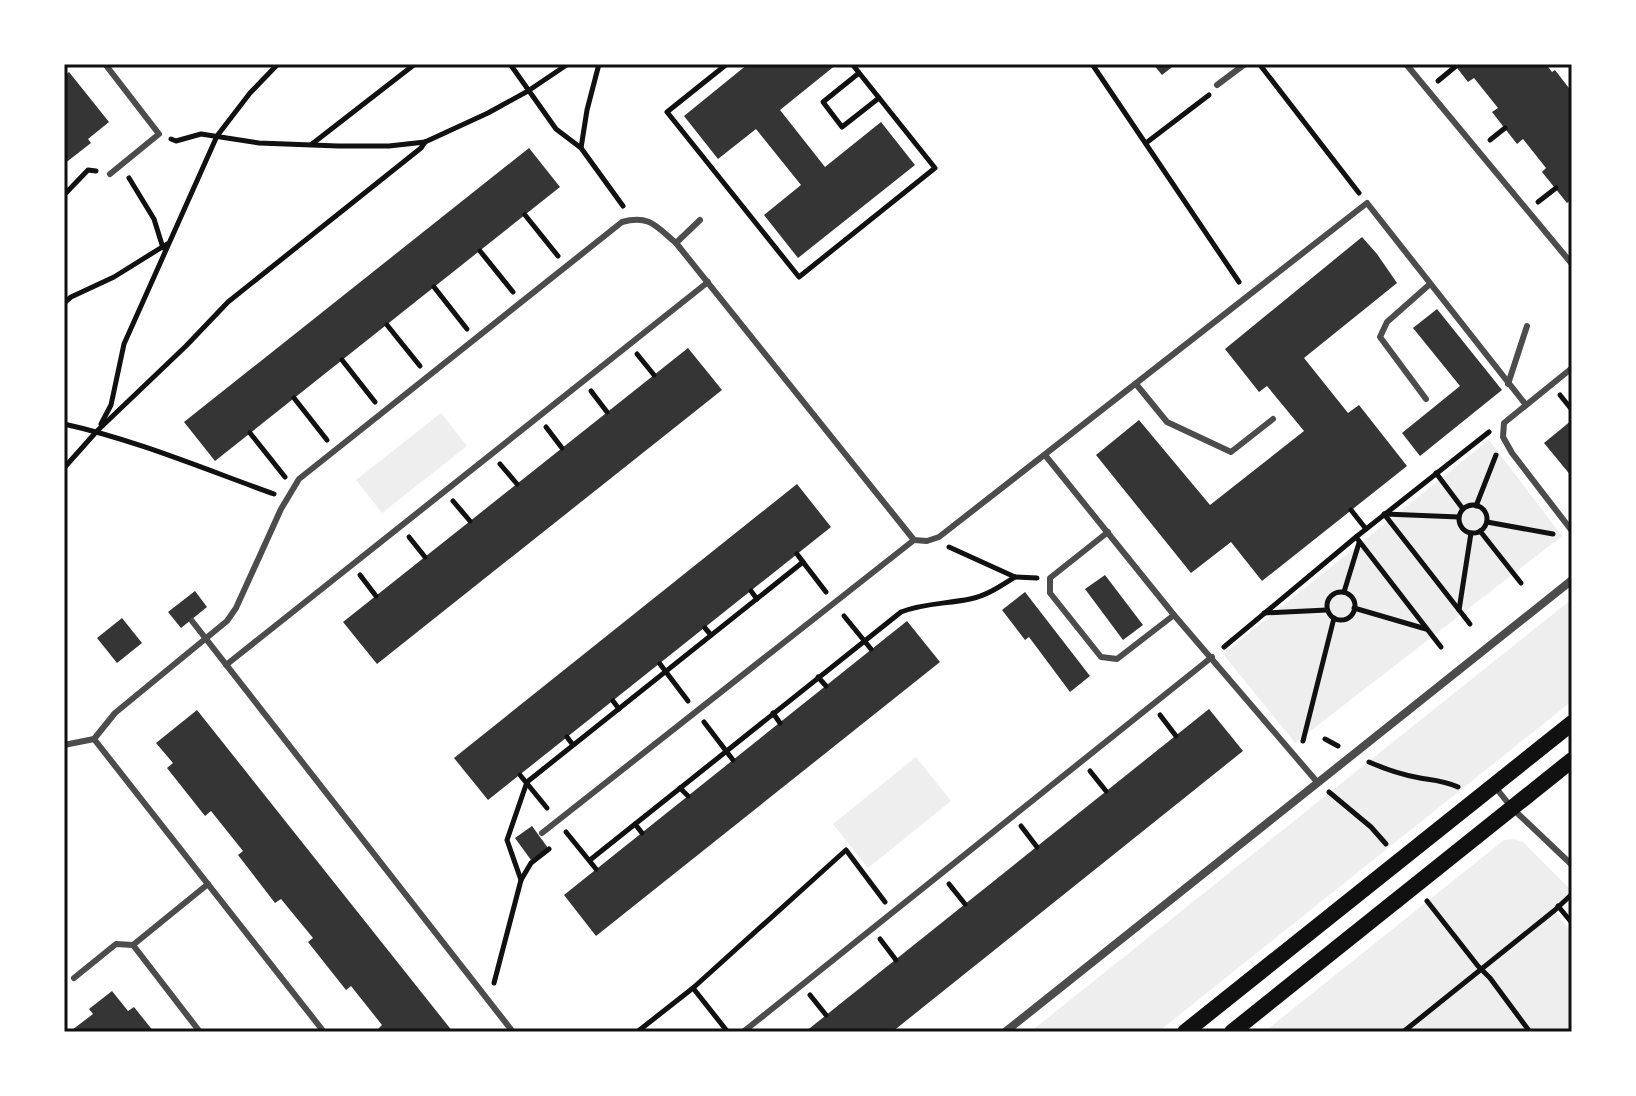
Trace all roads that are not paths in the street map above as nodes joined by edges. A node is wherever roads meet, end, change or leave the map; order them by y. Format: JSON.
{"nodes":[{"id":1,"x":105,"y":64,"type":"edge"},
{"id":2,"x":1245,"y":64,"type":"edge"},
{"id":3,"x":1406,"y":64,"type":"edge"},
{"id":4,"x":1217,"y":85,"type":"road end"},
{"id":5,"x":110,"y":174,"type":"road end"},
{"id":6,"x":700,"y":220,"type":"dead end"},
{"id":7,"x":676,"y":243,"type":"junction"},
{"id":8,"x":1569,"y":255,"type":"edge"},
{"id":9,"x":1572,"y":264,"type":"edge"},
{"id":10,"x":708,"y":282,"type":"junction"},
{"id":11,"x":1430,"y":284,"type":"junction"},
{"id":12,"x":1527,"y":326,"type":"dead end"},
{"id":13,"x":1572,"y":368,"type":"edge"},
{"id":14,"x":1136,"y":384,"type":"junction"},
{"id":15,"x":1508,"y":384,"type":"junction"},
{"id":16,"x":1426,"y":399,"type":"dead end"},
{"id":17,"x":1526,"y":405,"type":"junction"},
{"id":18,"x":1273,"y":419,"type":"dead end"},
{"id":19,"x":1045,"y":455,"type":"junction"},
{"id":20,"x":1572,"y":531,"type":"edge"},
{"id":21,"x":1108,"y":532,"type":"junction"},
{"id":22,"x":914,"y":540,"type":"junction"},
{"id":23,"x":1572,"y":580,"type":"edge"},
{"id":24,"x":1174,"y":615,"type":"junction"},
{"id":25,"x":192,"y":621,"type":"dead end"},
{"id":26,"x":205,"y":639,"type":"junction"},
{"id":27,"x":1212,"y":657,"type":"junction"},
{"id":28,"x":226,"y":665,"type":"junction"},
{"id":29,"x":1572,"y":723,"type":"edge"},
{"id":30,"x":94,"y":739,"type":"junction"},
{"id":31,"x":64,"y":745,"type":"edge"},
{"id":32,"x":1572,"y":760,"type":"edge"},
{"id":33,"x":1318,"y":783,"type":"junction"},
{"id":34,"x":1487,"y":791,"type":"junction"},
{"id":35,"x":1512,"y":808,"type":"junction"},
{"id":36,"x":542,"y":833,"type":"road end"},
{"id":37,"x":1572,"y":865,"type":"edge"},
{"id":38,"x":208,"y":884,"type":"junction"},
{"id":39,"x":133,"y":945,"type":"junction"},
{"id":40,"x":74,"y":978,"type":"dead end"},
{"id":41,"x":200,"y":1032,"type":"edge"},
{"id":42,"x":324,"y":1032,"type":"edge"},
{"id":43,"x":513,"y":1032,"type":"edge"},
{"id":44,"x":743,"y":1032,"type":"edge"},
{"id":45,"x":1005,"y":1032,"type":"edge"},
{"id":46,"x":1185,"y":1032,"type":"edge"},
{"id":47,"x":1232,"y":1032,"type":"edge"}],
"edges":[{"from":1,"to":5,"type":"lane"},
{"from":2,"to":4,"type":"lane"},
{"from":3,"to":8,"type":"lane"},
{"from":6,"to":7,"type":"lane"},
{"from":7,"to":10,"type":"lane"},
{"from":7,"to":26,"type":"lane"},
{"from":8,"to":9,"type":"lane"},
{"from":10,"to":22,"type":"lane"},
{"from":10,"to":28,"type":"lane"},
{"from":11,"to":14,"type":"lane"},
{"from":11,"to":15,"type":"lane"},
{"from":11,"to":16,"type":"lane"},
{"from":12,"to":15,"type":"lane"},
{"from":13,"to":17,"type":"lane"},
{"from":14,"to":18,"type":"lane"},
{"from":14,"to":19,"type":"lane"},
{"from":15,"to":17,"type":"lane"},
{"from":17,"to":20,"type":"lane"},
{"from":19,"to":21,"type":"lane"},
{"from":19,"to":22,"type":"lane"},
{"from":21,"to":24,"type":"lane"},
{"from":21,"to":24,"type":"lane"},
{"from":22,"to":36,"type":"lane"},
{"from":23,"to":33,"type":"street"},
{"from":24,"to":27,"type":"lane"},
{"from":25,"to":26,"type":"lane"},
{"from":26,"to":28,"type":"lane"},
{"from":26,"to":30,"type":"lane"},
{"from":27,"to":33,"type":"lane"},
{"from":27,"to":44,"type":"lane"},
{"from":28,"to":43,"type":"lane"},
{"from":29,"to":34,"type":"main road"},
{"from":30,"to":31,"type":"lane"},
{"from":30,"to":38,"type":"lane"},
{"from":32,"to":35,"type":"main road"},
{"from":33,"to":45,"type":"street"},
{"from":34,"to":35,"type":"lane"},
{"from":34,"to":46,"type":"main road"},
{"from":35,"to":37,"type":"lane"},
{"from":35,"to":47,"type":"main road"},
{"from":38,"to":39,"type":"lane"},
{"from":38,"to":42,"type":"lane"},
{"from":39,"to":40,"type":"lane"},
{"from":39,"to":41,"type":"lane"}]}
